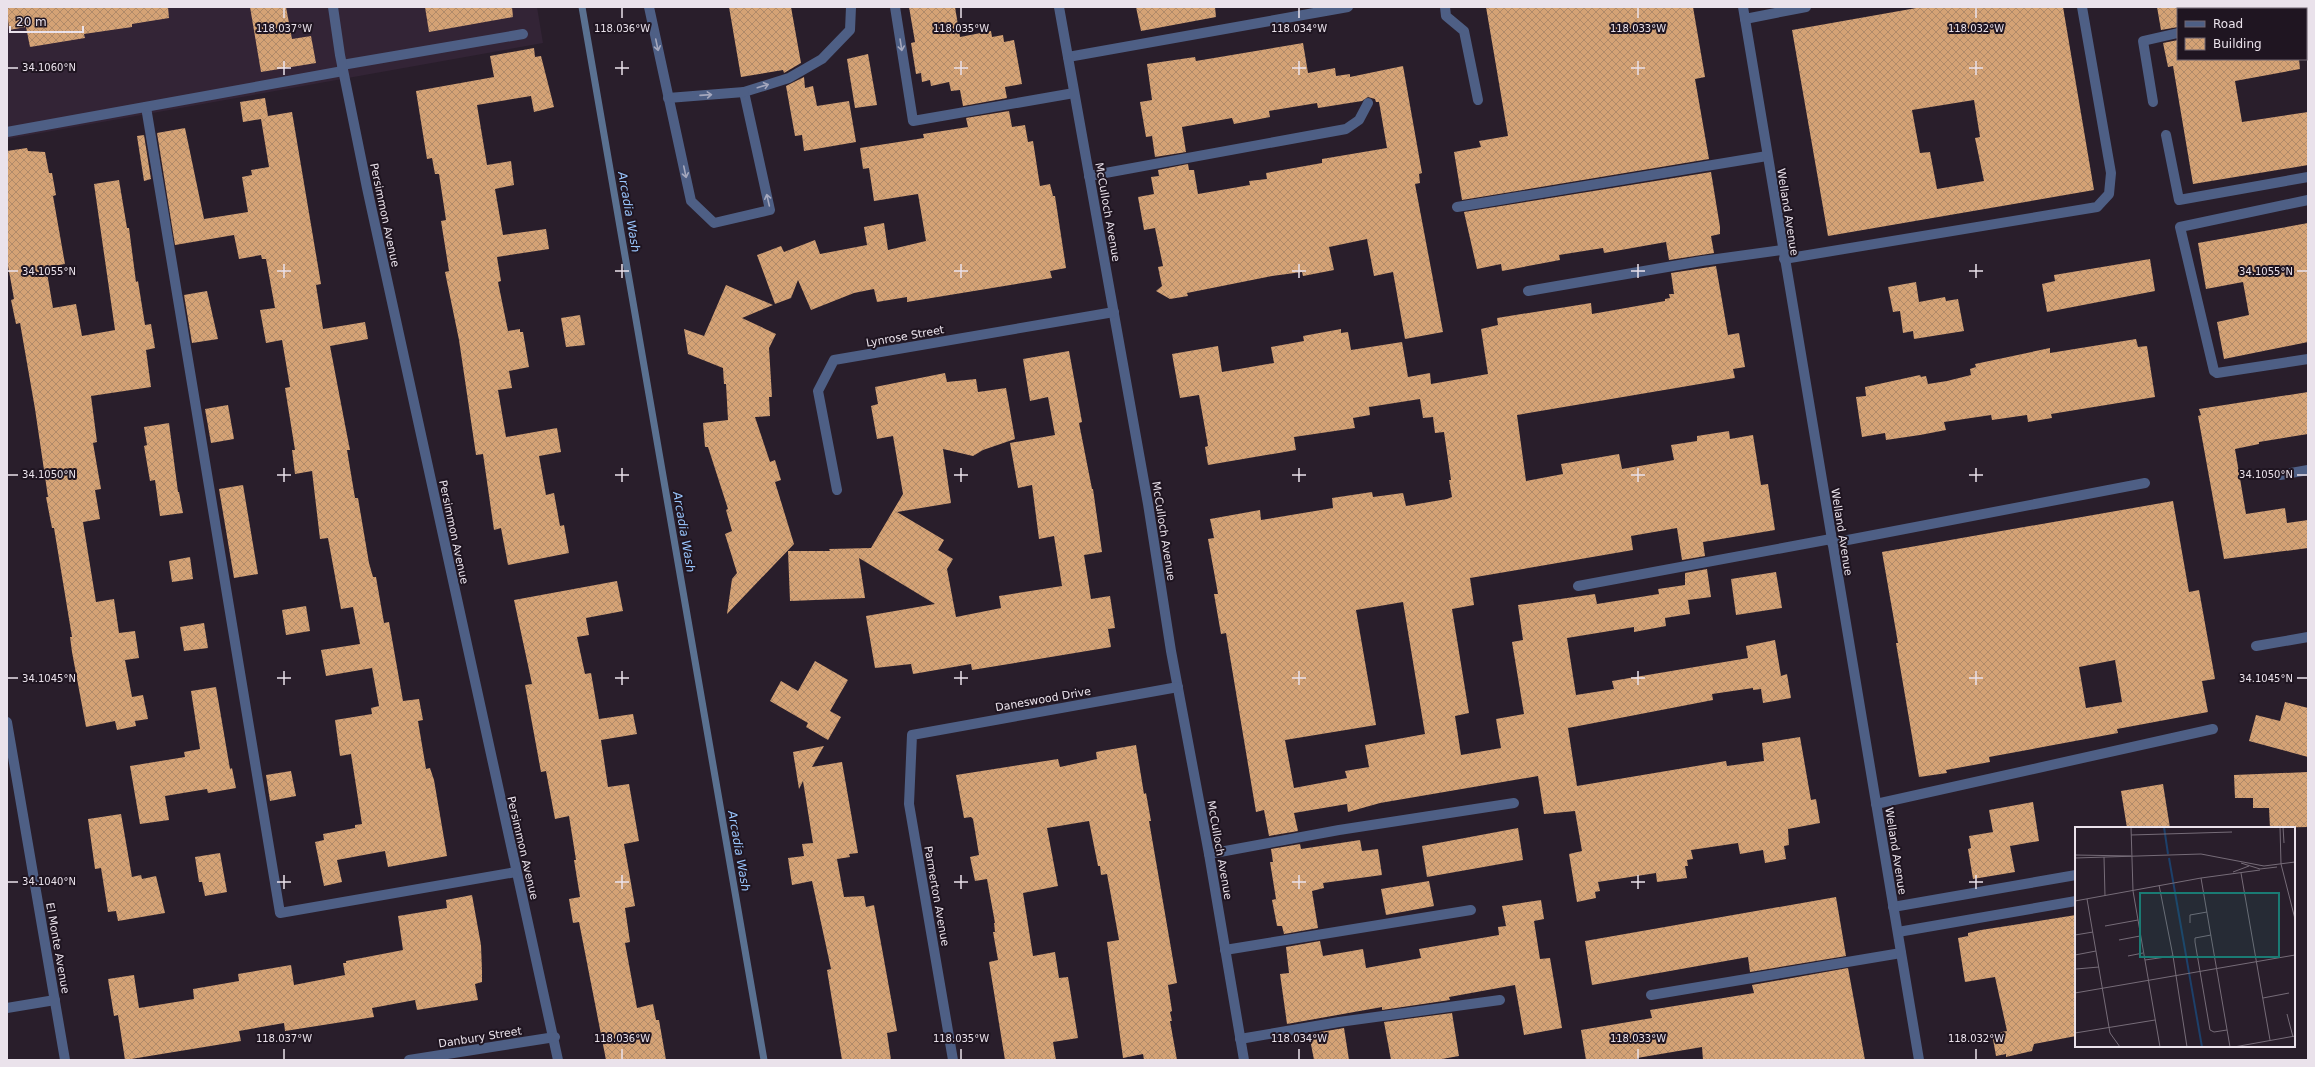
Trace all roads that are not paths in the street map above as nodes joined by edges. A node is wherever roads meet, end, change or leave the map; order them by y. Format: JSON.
{"nodes":[{"id":1,"x":333,"y":7,"type":"edge"},
{"id":2,"x":649,"y":7,"type":"edge"},
{"id":3,"x":851,"y":7,"type":"edge"},
{"id":4,"x":895,"y":7,"type":"edge"},
{"id":5,"x":1058,"y":7,"type":"edge"},
{"id":6,"x":1348,"y":7,"type":"edge"},
{"id":7,"x":1445,"y":7,"type":"edge"},
{"id":8,"x":1743,"y":7,"type":"edge"},
{"id":9,"x":1806,"y":7,"type":"edge"},
{"id":10,"x":2082,"y":7,"type":"edge"},
{"id":11,"x":1745,"y":19,"type":"junction"},
{"id":12,"x":2177,"y":33,"type":"edge"},
{"id":13,"x":523,"y":34,"type":"dead end"},
{"id":14,"x":1068,"y":57,"type":"junction"},
{"id":15,"x":343,"y":68,"type":"junction"},
{"id":16,"x":744,"y":92,"type":"junction"},
{"id":17,"x":1074,"y":93,"type":"junction"},
{"id":18,"x":668,"y":98,"type":"junction"},
{"id":19,"x":1478,"y":100,"type":"dead end"},
{"id":20,"x":2154,"y":102,"type":"dead end"},
{"id":21,"x":1368,"y":103,"type":"dead end"},
{"id":22,"x":146,"y":107,"type":"junction"},
{"id":23,"x":7,"y":132,"type":"edge"},
{"id":24,"x":2166,"y":135,"type":"dead end"},
{"id":25,"x":1767,"y":156,"type":"junction"},
{"id":26,"x":1089,"y":176,"type":"junction"},
{"id":27,"x":2308,"y":177,"type":"edge"},
{"id":28,"x":2308,"y":200,"type":"edge"},
{"id":29,"x":1457,"y":207,"type":"dead end"},
{"id":30,"x":1783,"y":255,"type":"junction"},
{"id":31,"x":1528,"y":291,"type":"dead end"},
{"id":32,"x":1114,"y":312,"type":"junction"},
{"id":33,"x":2308,"y":359,"type":"edge"},
{"id":34,"x":2308,"y":470,"type":"edge"},
{"id":35,"x":2280,"y":475,"type":"dead end"},
{"id":36,"x":2145,"y":483,"type":"dead end"},
{"id":37,"x":837,"y":490,"type":"dead end"},
{"id":38,"x":1831,"y":541,"type":"junction"},
{"id":39,"x":1578,"y":586,"type":"dead end"},
{"id":40,"x":2308,"y":637,"type":"edge"},
{"id":41,"x":2256,"y":646,"type":"dead end"},
{"id":42,"x":1178,"y":687,"type":"junction"},
{"id":43,"x":7,"y":722,"type":"edge"},
{"id":44,"x":2213,"y":729,"type":"dead end"},
{"id":45,"x":912,"y":735,"type":"joint"},
{"id":46,"x":1514,"y":803,"type":"dead end"},
{"id":47,"x":1876,"y":804,"type":"junction"},
{"id":48,"x":1209,"y":854,"type":"junction"},
{"id":49,"x":516,"y":872,"type":"junction"},
{"id":50,"x":2075,"y":875,"type":"edge"},
{"id":51,"x":2075,"y":901,"type":"edge"},
{"id":52,"x":1893,"y":907,"type":"junction"},
{"id":53,"x":1471,"y":910,"type":"dead end"},
{"id":54,"x":1898,"y":932,"type":"junction"},
{"id":55,"x":1225,"y":950,"type":"junction"},
{"id":56,"x":1901,"y":953,"type":"junction"},
{"id":57,"x":1651,"y":996,"type":"dead end"},
{"id":58,"x":55,"y":1000,"type":"junction"},
{"id":59,"x":1500,"y":1000,"type":"dead end"},
{"id":60,"x":7,"y":1008,"type":"edge"},
{"id":61,"x":555,"y":1037,"type":"junction"},
{"id":62,"x":1240,"y":1039,"type":"junction"},
{"id":63,"x":65,"y":1060,"type":"edge"},
{"id":64,"x":409,"y":1060,"type":"edge"},
{"id":65,"x":558,"y":1060,"type":"edge"},
{"id":66,"x":953,"y":1060,"type":"edge"},
{"id":67,"x":1244,"y":1060,"type":"edge"},
{"id":68,"x":1919,"y":1060,"type":"edge"}],
"edges":[{"from":1,"to":15,"type":"street","name":"Persimmon Avenue"},
{"from":2,"to":18,"type":"street","one_way":true},
{"from":16,"to":3,"type":"street","one_way":true},
{"from":4,"to":17,"type":"street","one_way":true},
{"from":5,"to":14,"type":"street","name":"McCulloch Avenue"},
{"from":6,"to":14,"type":"street"},
{"from":7,"to":19,"type":"street"},
{"from":8,"to":11,"type":"street","name":"Welland Avenue"},
{"from":9,"to":11,"type":"street"},
{"from":10,"to":30,"type":"street"},
{"from":11,"to":25,"type":"street","name":"Welland Avenue"},
{"from":12,"to":20,"type":"street"},
{"from":13,"to":15,"type":"street"},
{"from":14,"to":17,"type":"street","name":"McCulloch Avenue"},
{"from":15,"to":22,"type":"street"},
{"from":15,"to":49,"type":"street","name":"Persimmon Avenue"},
{"from":18,"to":16,"type":"street","one_way":true},
{"from":18,"to":16,"type":"street","one_way":true},
{"from":17,"to":26,"type":"street","name":"McCulloch Avenue"},
{"from":21,"to":26,"type":"street"},
{"from":22,"to":23,"type":"street"},
{"from":22,"to":49,"type":"street"},
{"from":24,"to":27,"type":"street"},
{"from":25,"to":29,"type":"street"},
{"from":25,"to":30,"type":"street","name":"Welland Avenue"},
{"from":26,"to":32,"type":"street","name":"McCulloch Avenue"},
{"from":28,"to":33,"type":"street"},
{"from":30,"to":31,"type":"street"},
{"from":30,"to":38,"type":"street","name":"Welland Avenue"},
{"from":32,"to":37,"type":"street","name":"Lynrose Street"},
{"from":32,"to":42,"type":"street","name":"McCulloch Avenue"},
{"from":34,"to":35,"type":"street"},
{"from":36,"to":38,"type":"street"},
{"from":38,"to":39,"type":"street"},
{"from":38,"to":47,"type":"street","name":"Welland Avenue"},
{"from":40,"to":41,"type":"street"},
{"from":42,"to":45,"type":"street","name":"Daneswood Drive"},
{"from":42,"to":48,"type":"street","name":"McCulloch Avenue"},
{"from":43,"to":58,"type":"street","name":"El Monte Avenue"},
{"from":44,"to":47,"type":"street"},
{"from":45,"to":66,"type":"street","name":"Parmerton Avenue"},
{"from":46,"to":48,"type":"street"},
{"from":47,"to":52,"type":"street","name":"Welland Avenue"},
{"from":48,"to":55,"type":"street","name":"McCulloch Avenue"},
{"from":49,"to":61,"type":"street","name":"Persimmon Avenue"},
{"from":50,"to":52,"type":"street"},
{"from":51,"to":54,"type":"street"},
{"from":52,"to":54,"type":"street","name":"Welland Avenue"},
{"from":53,"to":55,"type":"street"},
{"from":54,"to":56,"type":"street","name":"Welland Avenue"},
{"from":55,"to":62,"type":"street","name":"McCulloch Avenue"},
{"from":56,"to":57,"type":"street"},
{"from":56,"to":68,"type":"street","name":"Welland Avenue"},
{"from":58,"to":60,"type":"street"},
{"from":58,"to":63,"type":"street","name":"El Monte Avenue"},
{"from":59,"to":62,"type":"street"},
{"from":61,"to":64,"type":"street","name":"Danbury Street"},
{"from":61,"to":65,"type":"street","name":"Persimmon Avenue"},
{"from":62,"to":67,"type":"street","name":"McCulloch Avenue"}]}
